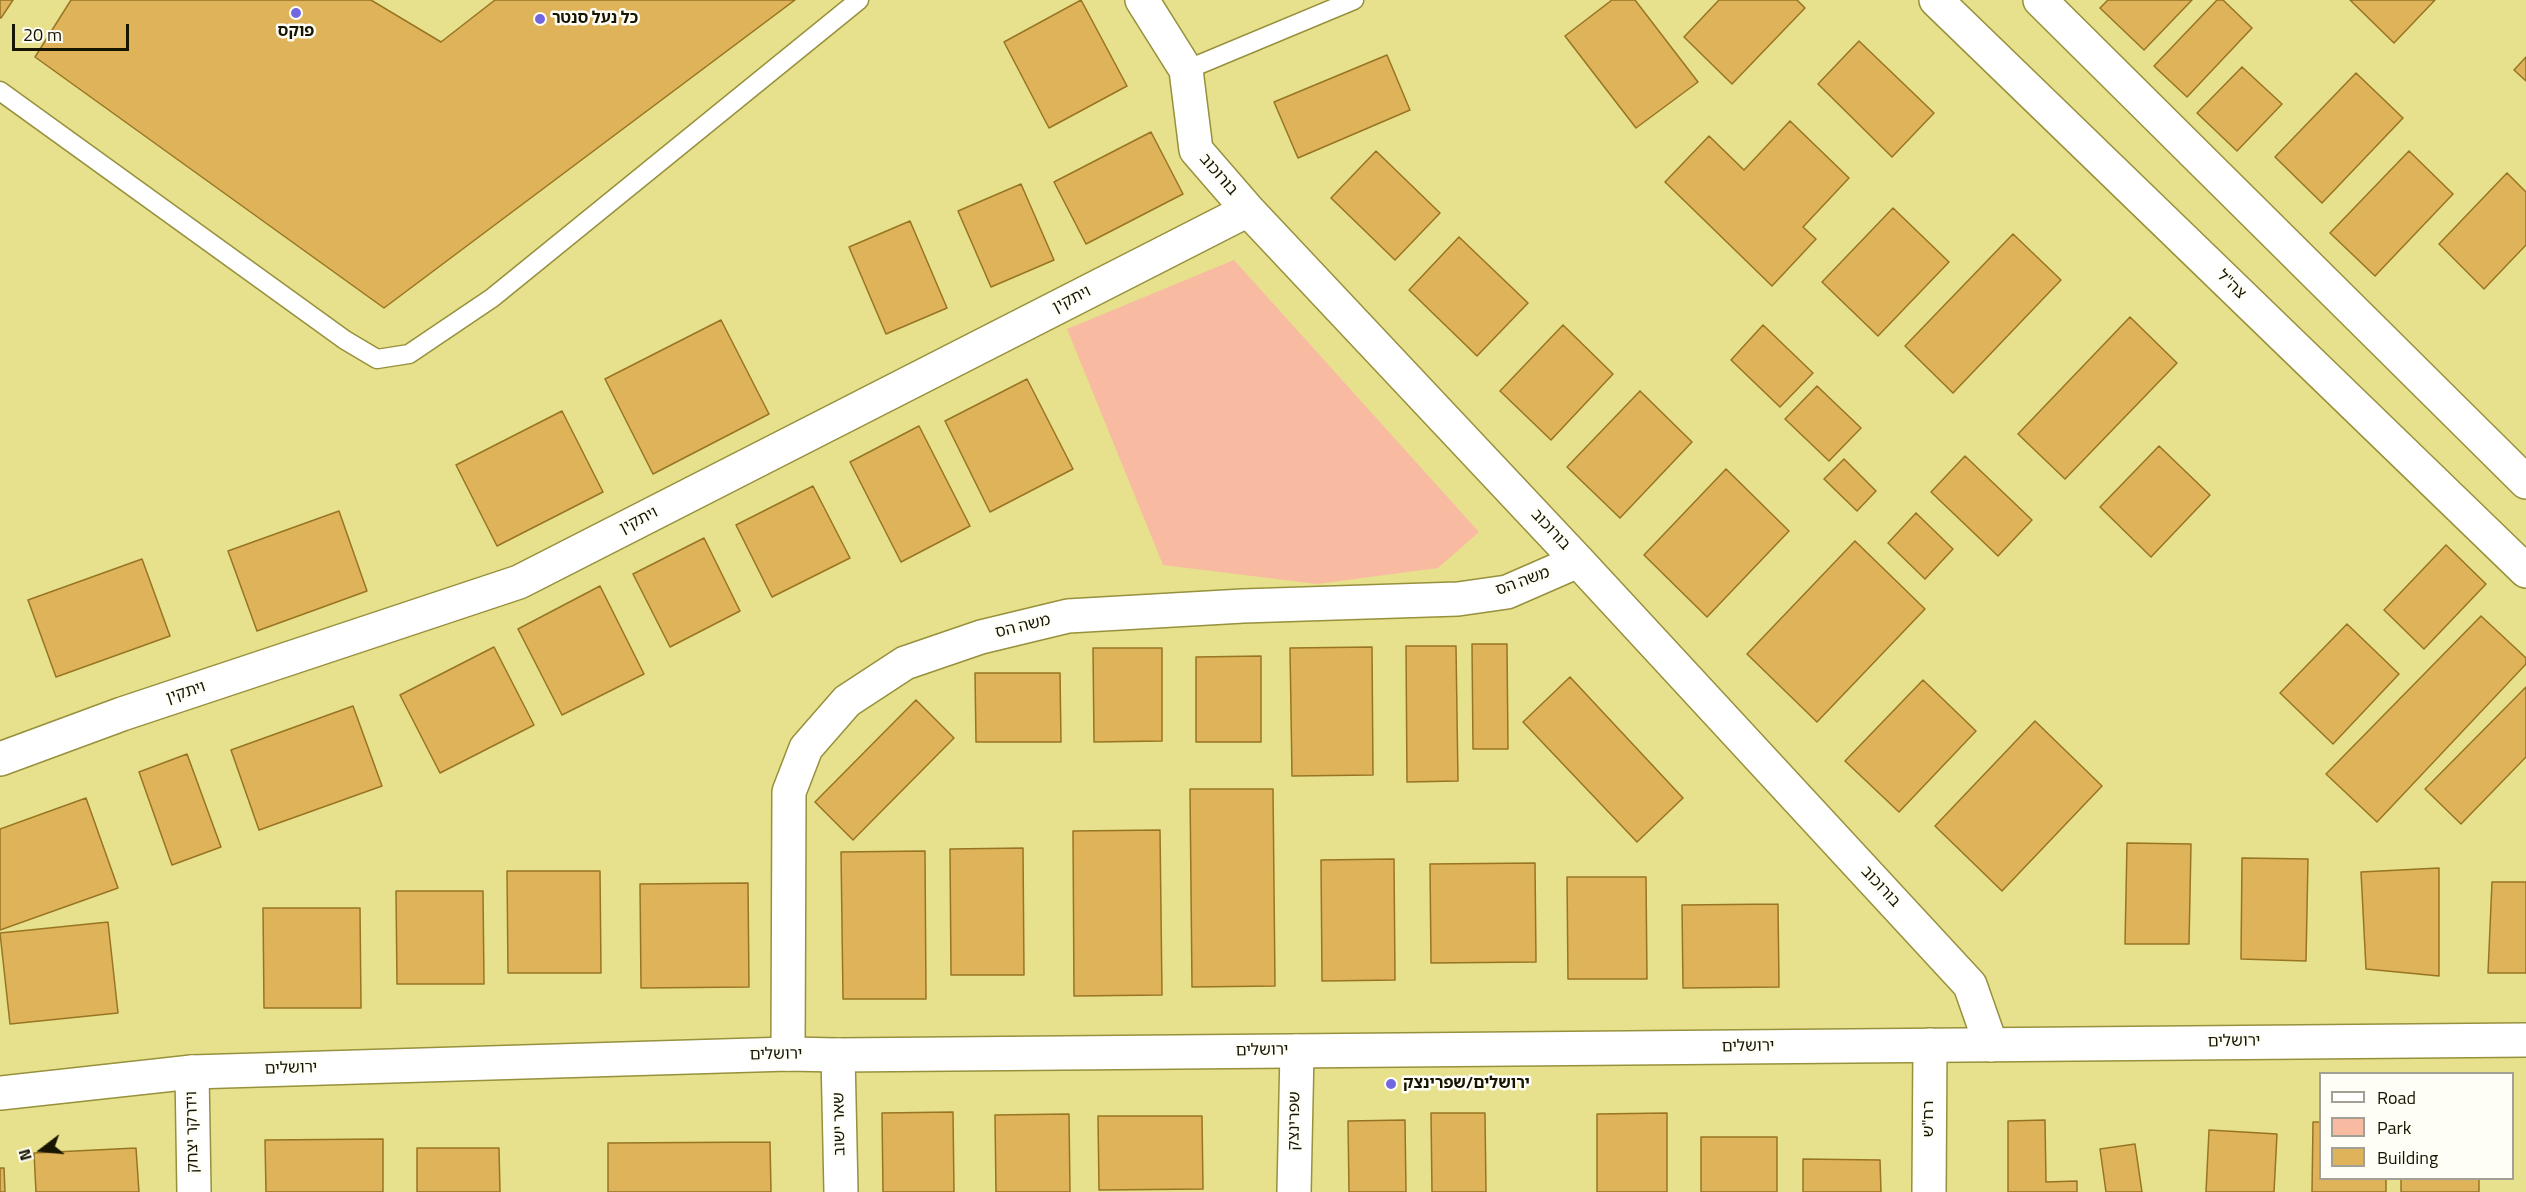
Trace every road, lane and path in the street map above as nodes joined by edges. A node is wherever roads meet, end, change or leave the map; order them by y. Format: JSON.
{"nodes":[{"id":1,"x":859,"y":0,"type":"edge"},
{"id":2,"x":1142,"y":0,"type":"edge"},
{"id":3,"x":1354,"y":0,"type":"edge"},
{"id":4,"x":1936,"y":0,"type":"edge"},
{"id":5,"x":2040,"y":0,"type":"edge"},
{"id":6,"x":1186,"y":70,"type":"junction"},
{"id":7,"x":0,"y":91,"type":"edge"},
{"id":8,"x":1248,"y":210,"type":"junction"},
{"id":9,"x":2526,"y":482,"type":"edge"},
{"id":10,"x":1578,"y":561,"type":"junction"},
{"id":11,"x":2526,"y":571,"type":"edge"},
{"id":12,"x":0,"y":759,"type":"edge"},
{"id":13,"x":2526,"y":1040,"type":"edge"},
{"id":14,"x":1930,"y":1045,"type":"junction"},
{"id":15,"x":1991,"y":1045,"type":"junction"},
{"id":16,"x":1296,"y":1051,"type":"junction"},
{"id":17,"x":788,"y":1054,"type":"junction"},
{"id":18,"x":838,"y":1055,"type":"junction"},
{"id":19,"x":192,"y":1072,"type":"junction"},
{"id":20,"x":0,"y":1093,"type":"edge"},
{"id":21,"x":194,"y":1192,"type":"edge"},
{"id":22,"x":842,"y":1192,"type":"edge"},
{"id":23,"x":1294,"y":1192,"type":"edge"},
{"id":24,"x":1929,"y":1192,"type":"edge"}],
"edges":[{"from":1,"to":7,"type":"lane"},
{"from":2,"to":6,"type":"street","name":"בורוכוב"},
{"from":3,"to":6,"type":"lane"},
{"from":4,"to":11,"type":"street","name":"צה\"ל"},
{"from":5,"to":9,"type":"street"},
{"from":6,"to":8,"type":"street","name":"בורוכוב"},
{"from":8,"to":10,"type":"street","name":"בורוכוב"},
{"from":8,"to":12,"type":"street","name":"ויתקין"},
{"from":10,"to":15,"type":"street","name":"בורוכוב"},
{"from":10,"to":17,"type":"street","name":"משה הס"},
{"from":13,"to":15,"type":"street","name":"ירושלים"},
{"from":14,"to":15,"type":"street","name":"ירושלים"},
{"from":14,"to":16,"type":"street","name":"ירושלים"},
{"from":14,"to":24,"type":"street","name":"רח\"ש"},
{"from":16,"to":18,"type":"street","name":"ירושלים"},
{"from":16,"to":23,"type":"street","name":"שפרינצק"},
{"from":17,"to":18,"type":"street","name":"ירושלים"},
{"from":17,"to":19,"type":"street","name":"ירושלים"},
{"from":18,"to":22,"type":"street","name":"שאר ישוב"},
{"from":19,"to":20,"type":"street","name":"ירושלים"},
{"from":19,"to":21,"type":"street","name":"וידרקר יצחק"}]}
